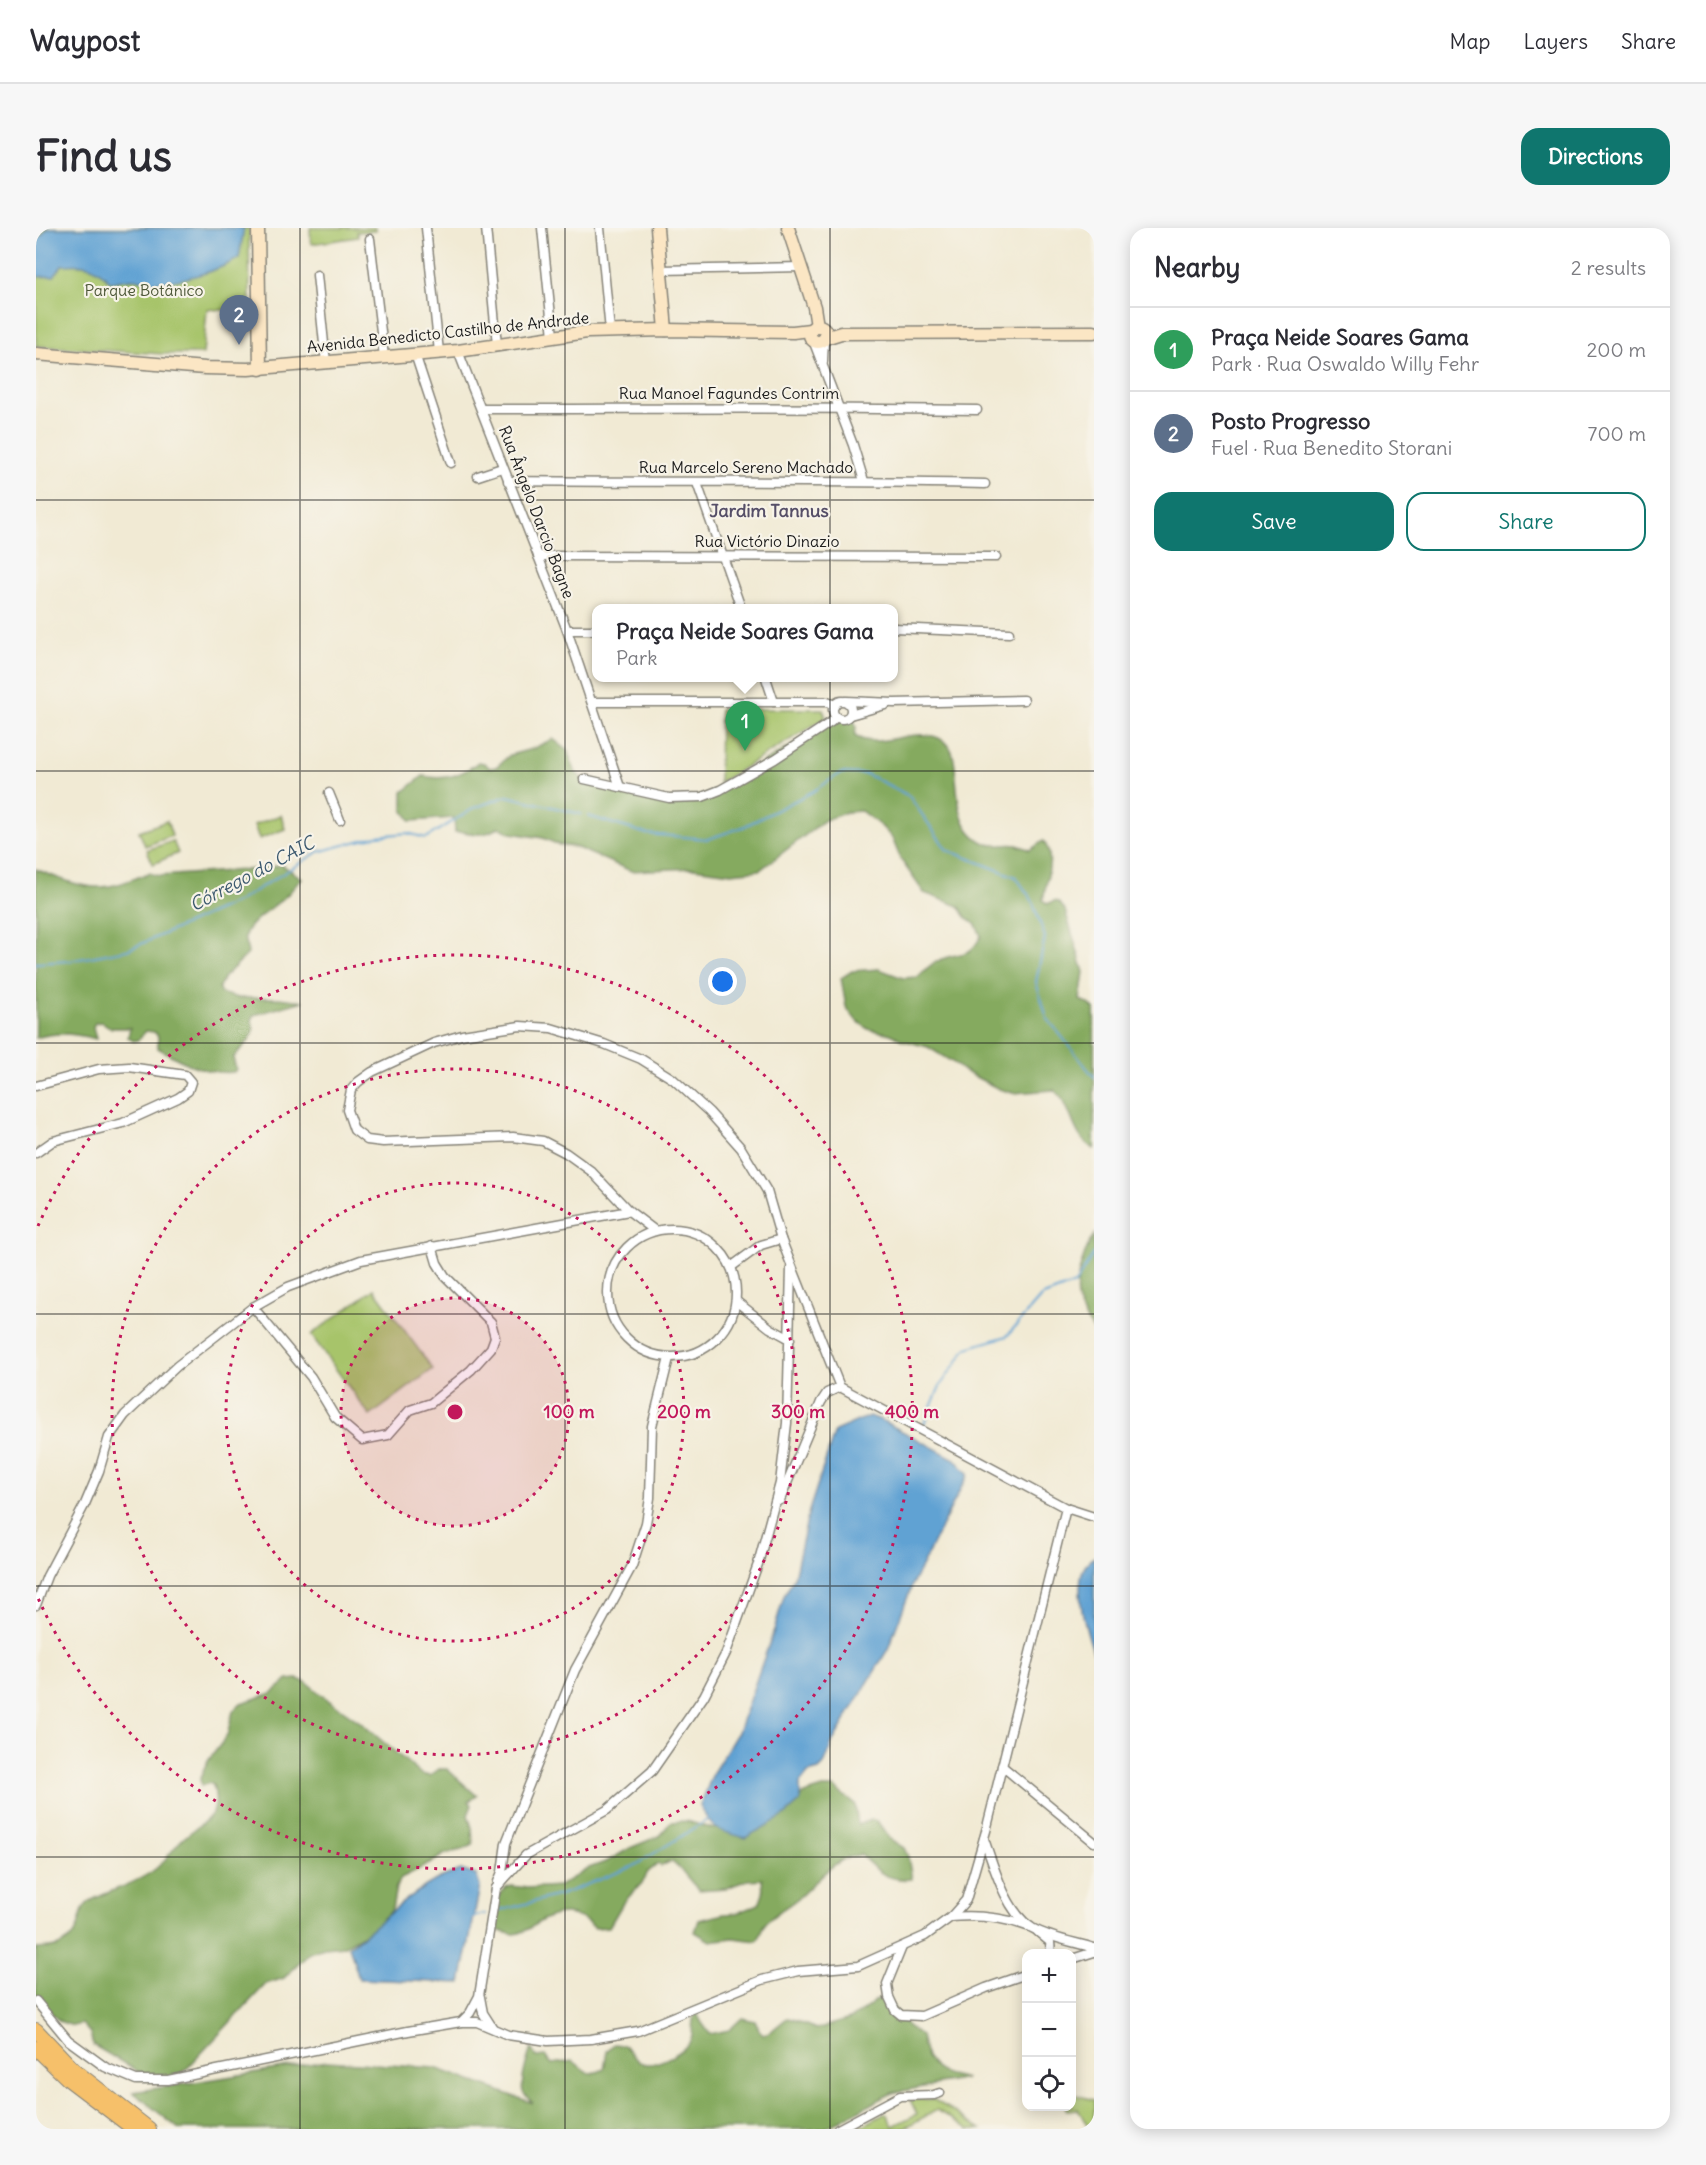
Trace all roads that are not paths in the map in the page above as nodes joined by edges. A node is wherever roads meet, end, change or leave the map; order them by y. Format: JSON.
{"nodes":[{"id":1,"x":258,"y":228,"type":"edge"},
{"id":2,"x":426,"y":228,"type":"edge"},
{"id":3,"x":486,"y":228,"type":"edge"},
{"id":4,"x":542,"y":228,"type":"edge"},
{"id":5,"x":600,"y":228,"type":"edge"},
{"id":6,"x":657,"y":228,"type":"edge"},
{"id":7,"x":788,"y":228,"type":"edge"},
{"id":8,"x":370,"y":239,"type":"dead end"},
{"id":9,"x":801,"y":267,"type":"junction"},
{"id":10,"x":661,"y":270,"type":"junction"},
{"id":11,"x":317,"y":275,"type":"dead end"},
{"id":12,"x":666,"y":330,"type":"junction"},
{"id":13,"x":610,"y":331,"type":"junction"},
{"id":14,"x":1094,"y":332,"type":"edge"},
{"id":15,"x":817,"y":334,"type":"junction"},
{"id":16,"x":553,"y":336,"type":"junction"},
{"id":17,"x":497,"y":345,"type":"junction"},
{"id":18,"x":458,"y":351,"type":"junction"},
{"id":19,"x":439,"y":352,"type":"junction"},
{"id":20,"x":36,"y":354,"type":"edge"},
{"id":21,"x":415,"y":354,"type":"junction"},
{"id":22,"x":384,"y":357,"type":"junction"},
{"id":23,"x":326,"y":363,"type":"junction"},
{"id":24,"x":260,"y":369,"type":"junction"},
{"id":25,"x":839,"y":408,"type":"junction"},
{"id":26,"x":482,"y":409,"type":"junction"},
{"id":27,"x":977,"y":410,"type":"dead end"},
{"id":28,"x":451,"y":463,"type":"dead end"},
{"id":29,"x":502,"y":468,"type":"junction"},
{"id":30,"x":478,"y":476,"type":"dead end"},
{"id":31,"x":508,"y":481,"type":"junction"},
{"id":32,"x":864,"y":481,"type":"junction"},
{"id":33,"x":697,"y":483,"type":"junction"},
{"id":34,"x":984,"y":484,"type":"dead end"},
{"id":35,"x":538,"y":556,"type":"junction"},
{"id":36,"x":721,"y":556,"type":"junction"},
{"id":37,"x":996,"y":556,"type":"dead end"},
{"id":38,"x":739,"y":604,"type":"edge"},
{"id":39,"x":898,"y":628,"type":"edge"},
{"id":40,"x":567,"y":630,"type":"junction"},
{"id":41,"x":592,"y":630,"type":"edge"},
{"id":42,"x":1009,"y":633,"type":"dead end"},
{"id":43,"x":767,"y":682,"type":"edge"},
{"id":44,"x":1023,"y":700,"type":"dead end"},
{"id":45,"x":846,"y":701,"type":"junction"},
{"id":46,"x":592,"y":702,"type":"junction"},
{"id":47,"x":774,"y":702,"type":"junction"},
{"id":48,"x":894,"y":703,"type":"junction"},
{"id":49,"x":834,"y":705,"type":"junction"},
{"id":50,"x":850,"y":715,"type":"junction"},
{"id":51,"x":836,"y":717,"type":"junction"},
{"id":52,"x":584,"y":779,"type":"dead end"},
{"id":53,"x":621,"y":787,"type":"junction"},
{"id":54,"x":328,"y":791,"type":"dead end"},
{"id":55,"x":340,"y":820,"type":"dead end"},
{"id":56,"x":36,"y":1086,"type":"edge"},
{"id":57,"x":36,"y":1153,"type":"edge"},
{"id":58,"x":629,"y":1211,"type":"junction"},
{"id":59,"x":654,"y":1230,"type":"junction"},
{"id":60,"x":781,"y":1239,"type":"junction"},
{"id":61,"x":432,"y":1246,"type":"junction"},
{"id":62,"x":791,"y":1264,"type":"junction"},
{"id":63,"x":731,"y":1267,"type":"junction"},
{"id":64,"x":736,"y":1301,"type":"junction"},
{"id":65,"x":253,"y":1307,"type":"junction"},
{"id":66,"x":790,"y":1339,"type":"junction"},
{"id":67,"x":669,"y":1358,"type":"junction"},
{"id":68,"x":840,"y":1387,"type":"junction"},
{"id":69,"x":1066,"y":1508,"type":"junction"},
{"id":70,"x":1094,"y":1517,"type":"edge"},
{"id":71,"x":770,"y":1522,"type":"junction"},
{"id":72,"x":36,"y":1605,"type":"edge"},
{"id":73,"x":1002,"y":1766,"type":"junction"},
{"id":74,"x":984,"y":1839,"type":"junction"},
{"id":75,"x":1094,"y":1842,"type":"edge"},
{"id":76,"x":505,"y":1858,"type":"junction"},
{"id":77,"x":516,"y":1865,"type":"junction"},
{"id":78,"x":496,"y":1888,"type":"junction"},
{"id":79,"x":951,"y":1917,"type":"junction"},
{"id":80,"x":1034,"y":1929,"type":"junction"},
{"id":81,"x":902,"y":1947,"type":"junction"},
{"id":82,"x":1051,"y":1949,"type":"edge"},
{"id":83,"x":1094,"y":1950,"type":"edge"},
{"id":84,"x":1076,"y":1957,"type":"edge"},
{"id":85,"x":1022,"y":1975,"type":"edge"},
{"id":86,"x":479,"y":1996,"type":"junction"},
{"id":87,"x":36,"y":2001,"type":"edge"},
{"id":88,"x":461,"y":2022,"type":"junction"},
{"id":89,"x":492,"y":2027,"type":"junction"},
{"id":90,"x":36,"y":2030,"type":"edge"},
{"id":91,"x":36,"y":2048,"type":"edge"},
{"id":92,"x":940,"y":2093,"type":"dead end"},
{"id":93,"x":134,"y":2129,"type":"edge"},
{"id":94,"x":149,"y":2129,"type":"edge"},
{"id":95,"x":838,"y":2129,"type":"edge"}],
"edges":[{"from":1,"to":24,"type":"main road"},
{"from":2,"to":19,"type":"street"},
{"from":3,"to":17,"type":"street"},
{"from":4,"to":16,"type":"street"},
{"from":5,"to":13,"type":"street"},
{"from":6,"to":10,"type":"main road"},
{"from":7,"to":9,"type":"main road"},
{"from":8,"to":22,"type":"street"},
{"from":9,"to":10,"type":"street"},
{"from":9,"to":15,"type":"main road"},
{"from":10,"to":12,"type":"main road"},
{"from":11,"to":23,"type":"street"},
{"from":12,"to":13,"type":"main road","name":"Avenida Benedicto Castilho de Andrade"},
{"from":12,"to":15,"type":"main road","name":"Avenida Benedicto Castilho de Andrade"},
{"from":13,"to":16,"type":"main road","name":"Avenida Benedicto Castilho de Andrade"},
{"from":14,"to":15,"type":"main road"},
{"from":15,"to":25,"type":"street"},
{"from":16,"to":17,"type":"main road","name":"Avenida Benedicto Castilho de Andrade"},
{"from":17,"to":18,"type":"main road","name":"Avenida Benedicto Castilho de Andrade"},
{"from":18,"to":19,"type":"main road","name":"Avenida Benedicto Castilho de Andrade"},
{"from":18,"to":26,"type":"street","name":"Rua Ângelo Darcio Bagne"},
{"from":19,"to":21,"type":"main road","name":"Avenida Benedicto Castilho de Andrade"},
{"from":20,"to":24,"type":"main road","name":"Avenida Benedicto Castilho de Andrade"},
{"from":21,"to":22,"type":"main road","name":"Avenida Benedicto Castilho de Andrade"},
{"from":21,"to":28,"type":"street"},
{"from":22,"to":23,"type":"main road","name":"Avenida Benedicto Castilho de Andrade"},
{"from":23,"to":24,"type":"main road","name":"Avenida Benedicto Castilho de Andrade"},
{"from":25,"to":26,"type":"street","name":"Rua Manoel Fagundes Contrim"},
{"from":25,"to":27,"type":"street","name":"Rua Manoel Fagundes Contrim"},
{"from":25,"to":32,"type":"street"},
{"from":26,"to":29,"type":"street","name":"Rua Ângelo Darcio Bagne"},
{"from":29,"to":30,"type":"street"},
{"from":29,"to":31,"type":"street","name":"Rua Ângelo Darcio Bagne"},
{"from":31,"to":33,"type":"street","name":"Rua Marcelo Sereno Machado"},
{"from":31,"to":35,"type":"street","name":"Rua Ângelo Darcio Bagne"},
{"from":32,"to":33,"type":"street","name":"Rua Marcelo Sereno Machado"},
{"from":32,"to":34,"type":"street","name":"Rua Marcelo Sereno Machado"},
{"from":33,"to":36,"type":"street"},
{"from":35,"to":36,"type":"street","name":"Rua Victório Dinazio"},
{"from":35,"to":40,"type":"street","name":"Rua Ângelo Darcio Bagne"},
{"from":36,"to":37,"type":"street","name":"Rua Victório Dinazio"},
{"from":36,"to":38,"type":"street"},
{"from":39,"to":42,"type":"street"},
{"from":40,"to":41,"type":"street"},
{"from":40,"to":46,"type":"street","name":"Rua Ângelo Darcio Bagne"},
{"from":43,"to":47,"type":"street"},
{"from":44,"to":48,"type":"street"},
{"from":45,"to":48,"type":"street"},
{"from":45,"to":49,"type":"street"},
{"from":45,"to":50,"type":"street"},
{"from":46,"to":47,"type":"street"},
{"from":46,"to":53,"type":"street","name":"Rua Ângelo Darcio Bagne"},
{"from":47,"to":49,"type":"street"},
{"from":48,"to":50,"type":"street"},
{"from":49,"to":51,"type":"street"},
{"from":50,"to":51,"type":"street"},
{"from":51,"to":53,"type":"street"},
{"from":52,"to":53,"type":"street"},
{"from":54,"to":55,"type":"street"},
{"from":56,"to":57,"type":"street"},
{"from":58,"to":59,"type":"street"},
{"from":58,"to":60,"type":"street"},
{"from":58,"to":61,"type":"street"},
{"from":59,"to":63,"type":"street"},
{"from":59,"to":67,"type":"street"},
{"from":60,"to":62,"type":"street"},
{"from":60,"to":63,"type":"street"},
{"from":61,"to":65,"type":"street"},
{"from":61,"to":65,"type":"street"},
{"from":62,"to":66,"type":"street"},
{"from":62,"to":68,"type":"street"},
{"from":63,"to":64,"type":"street"},
{"from":64,"to":66,"type":"street"},
{"from":64,"to":67,"type":"street"},
{"from":65,"to":72,"type":"street"},
{"from":66,"to":71,"type":"street"},
{"from":67,"to":76,"type":"street"},
{"from":68,"to":69,"type":"street"},
{"from":68,"to":71,"type":"street"},
{"from":69,"to":70,"type":"street"},
{"from":69,"to":73,"type":"street"},
{"from":71,"to":77,"type":"street"},
{"from":73,"to":74,"type":"street"},
{"from":73,"to":75,"type":"street"},
{"from":74,"to":79,"type":"street"},
{"from":74,"to":80,"type":"street"},
{"from":76,"to":77,"type":"street"},
{"from":76,"to":78,"type":"street"},
{"from":77,"to":78,"type":"street"},
{"from":78,"to":86,"type":"street"},
{"from":79,"to":80,"type":"street"},
{"from":79,"to":81,"type":"street"},
{"from":80,"to":82,"type":"street"},
{"from":80,"to":83,"type":"street"},
{"from":81,"to":85,"type":"street"},
{"from":81,"to":89,"type":"street"},
{"from":83,"to":84,"type":"street"},
{"from":86,"to":88,"type":"street"},
{"from":86,"to":89,"type":"street"},
{"from":87,"to":88,"type":"street"},
{"from":88,"to":89,"type":"street"},
{"from":90,"to":94,"type":"main road"},
{"from":91,"to":93,"type":"main road"},
{"from":92,"to":95,"type":"street"}]}
